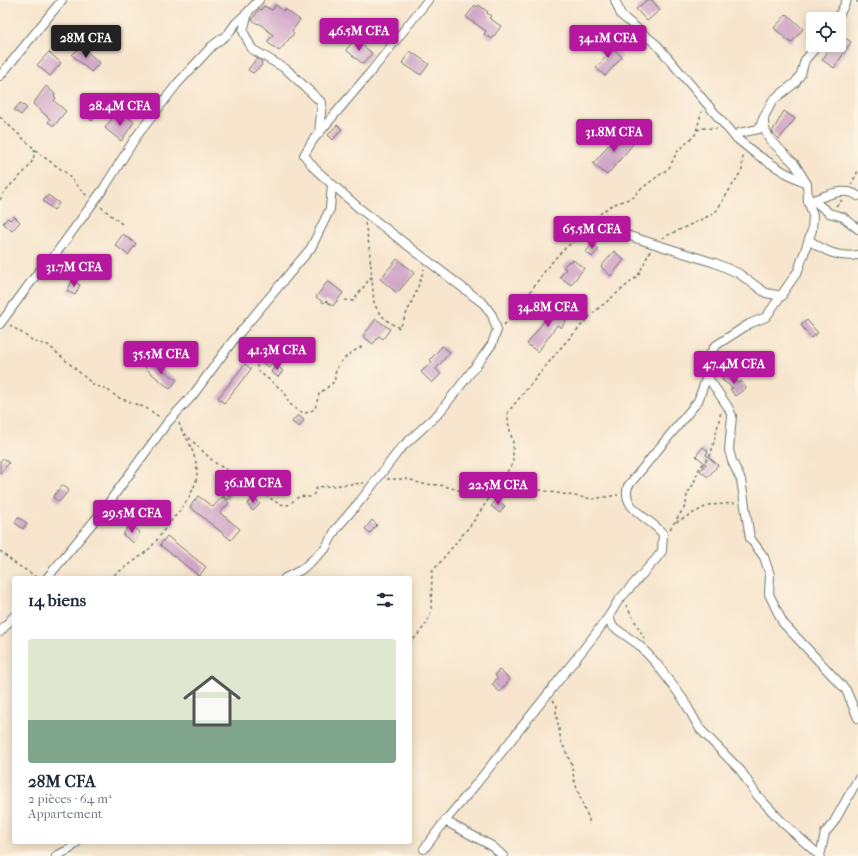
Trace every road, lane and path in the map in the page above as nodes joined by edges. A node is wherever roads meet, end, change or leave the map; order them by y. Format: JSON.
{"nodes":[{"id":1,"x":62,"y":0,"type":"edge"},
{"id":2,"x":254,"y":0,"type":"edge"},
{"id":3,"x":259,"y":0,"type":"edge"},
{"id":4,"x":428,"y":0,"type":"edge"},
{"id":5,"x":614,"y":0,"type":"edge"},
{"id":6,"x":848,"y":0,"type":"edge"},
{"id":7,"x":857,"y":0,"type":"edge"},
{"id":8,"x":858,"y":7,"type":"edge"},
{"id":9,"x":841,"y":12,"type":"edge"},
{"id":10,"x":247,"y":14,"type":"junction"},
{"id":11,"x":812,"y":52,"type":"edge"},
{"id":12,"x":0,"y":76,"type":"edge"},
{"id":13,"x":705,"y":101,"type":"junction"},
{"id":14,"x":0,"y":117,"type":"edge"},
{"id":15,"x":764,"y":117,"type":"junction"},
{"id":16,"x":728,"y":129,"type":"junction"},
{"id":17,"x":696,"y":131,"type":"junction"},
{"id":18,"x":319,"y":134,"type":"junction"},
{"id":19,"x":735,"y":137,"type":"junction"},
{"id":20,"x":34,"y":146,"type":"junction"},
{"id":21,"x":745,"y":146,"type":"junction"},
{"id":22,"x":858,"y":171,"type":"edge"},
{"id":23,"x":332,"y":184,"type":"junction"},
{"id":24,"x":808,"y":184,"type":"junction"},
{"id":25,"x":847,"y":193,"type":"junction"},
{"id":26,"x":858,"y":196,"type":"edge"},
{"id":27,"x":0,"y":200,"type":"edge"},
{"id":28,"x":811,"y":201,"type":"junction"},
{"id":29,"x":94,"y":202,"type":"junction"},
{"id":30,"x":359,"y":208,"type":"junction"},
{"id":31,"x":829,"y":213,"type":"junction"},
{"id":32,"x":122,"y":224,"type":"dead end"},
{"id":33,"x":858,"y":229,"type":"edge"},
{"id":34,"x":586,"y":232,"type":"junction"},
{"id":35,"x":809,"y":240,"type":"junction"},
{"id":36,"x":653,"y":245,"type":"junction"},
{"id":37,"x":858,"y":255,"type":"edge"},
{"id":38,"x":426,"y":260,"type":"junction"},
{"id":39,"x":370,"y":277,"type":"junction"},
{"id":40,"x":782,"y":296,"type":"junction"},
{"id":41,"x":346,"y":300,"type":"dead end"},
{"id":42,"x":2,"y":322,"type":"edge"},
{"id":43,"x":497,"y":330,"type":"junction"},
{"id":44,"x":232,"y":342,"type":"junction"},
{"id":45,"x":363,"y":346,"type":"dead end"},
{"id":46,"x":707,"y":376,"type":"junction"},
{"id":47,"x":724,"y":401,"type":"junction"},
{"id":48,"x":167,"y":423,"type":"junction"},
{"id":49,"x":182,"y":431,"type":"dead end"},
{"id":50,"x":745,"y":507,"type":"junction"},
{"id":51,"x":676,"y":522,"type":"junction"},
{"id":52,"x":663,"y":534,"type":"junction"},
{"id":53,"x":0,"y":552,"type":"edge"},
{"id":54,"x":35,"y":576,"type":"edge"},
{"id":55,"x":49,"y":576,"type":"edge"},
{"id":56,"x":112,"y":576,"type":"edge"},
{"id":57,"x":289,"y":576,"type":"edge"},
{"id":58,"x":623,"y":595,"type":"junction"},
{"id":59,"x":609,"y":616,"type":"junction"},
{"id":60,"x":12,"y":618,"type":"edge"},
{"id":61,"x":0,"y":632,"type":"edge"},
{"id":62,"x":412,"y":642,"type":"edge"},
{"id":63,"x":647,"y":654,"type":"junction"},
{"id":64,"x":551,"y":690,"type":"junction"},
{"id":65,"x":858,"y":718,"type":"edge"},
{"id":66,"x":858,"y":779,"type":"edge"},
{"id":67,"x":445,"y":821,"type":"junction"},
{"id":68,"x":589,"y":825,"type":"dead end"},
{"id":69,"x":75,"y":844,"type":"edge"},
{"id":70,"x":424,"y":849,"type":"dead end"},
{"id":71,"x":56,"y":856,"type":"edge"},
{"id":72,"x":503,"y":856,"type":"edge"},
{"id":73,"x":820,"y":856,"type":"edge"}],
"edges":[{"from":1,"to":12,"type":"street"},
{"from":2,"to":10,"type":"street"},
{"from":3,"to":10,"type":"street"},
{"from":4,"to":18,"type":"street"},
{"from":5,"to":13,"type":"street"},
{"from":6,"to":9,"type":"street"},
{"from":7,"to":8,"type":"path"},
{"from":10,"to":18,"type":"street"},
{"from":10,"to":29,"type":"street"},
{"from":11,"to":15,"type":"street"},
{"from":13,"to":16,"type":"street"},
{"from":13,"to":17,"type":"path"},
{"from":14,"to":20,"type":"path"},
{"from":15,"to":19,"type":"street"},
{"from":15,"to":24,"type":"street"},
{"from":16,"to":17,"type":"path"},
{"from":16,"to":19,"type":"street"},
{"from":17,"to":34,"type":"path"},
{"from":18,"to":23,"type":"street"},
{"from":19,"to":21,"type":"street"},
{"from":20,"to":27,"type":"path"},
{"from":20,"to":29,"type":"path"},
{"from":21,"to":24,"type":"street"},
{"from":21,"to":36,"type":"path"},
{"from":22,"to":25,"type":"path"},
{"from":23,"to":30,"type":"street"},
{"from":23,"to":44,"type":"street"},
{"from":24,"to":28,"type":"street"},
{"from":25,"to":26,"type":"street"},
{"from":25,"to":28,"type":"street"},
{"from":25,"to":31,"type":"path"},
{"from":28,"to":31,"type":"street"},
{"from":28,"to":35,"type":"street"},
{"from":29,"to":32,"type":"path"},
{"from":29,"to":42,"type":"street"},
{"from":30,"to":38,"type":"street"},
{"from":30,"to":39,"type":"path"},
{"from":31,"to":33,"type":"street"},
{"from":34,"to":36,"type":"street"},
{"from":34,"to":43,"type":"path"},
{"from":35,"to":37,"type":"street"},
{"from":35,"to":40,"type":"street"},
{"from":36,"to":40,"type":"street"},
{"from":36,"to":62,"type":"path"},
{"from":38,"to":39,"type":"path"},
{"from":38,"to":43,"type":"street"},
{"from":39,"to":41,"type":"path"},
{"from":40,"to":46,"type":"street"},
{"from":42,"to":48,"type":"path"},
{"from":43,"to":57,"type":"street"},
{"from":44,"to":45,"type":"path"},
{"from":44,"to":48,"type":"street"},
{"from":46,"to":47,"type":"street"},
{"from":46,"to":52,"type":"street"},
{"from":47,"to":50,"type":"street"},
{"from":47,"to":51,"type":"path"},
{"from":48,"to":55,"type":"street"},
{"from":49,"to":56,"type":"path"},
{"from":50,"to":51,"type":"path"},
{"from":50,"to":65,"type":"street"},
{"from":51,"to":52,"type":"path"},
{"from":52,"to":58,"type":"street"},
{"from":53,"to":54,"type":"path"},
{"from":58,"to":59,"type":"street"},
{"from":58,"to":63,"type":"path"},
{"from":59,"to":63,"type":"street"},
{"from":59,"to":64,"type":"street"},
{"from":60,"to":61,"type":"street"},
{"from":63,"to":73,"type":"street"},
{"from":64,"to":67,"type":"street"},
{"from":64,"to":68,"type":"path"},
{"from":66,"to":73,"type":"street"},
{"from":67,"to":70,"type":"street"},
{"from":67,"to":72,"type":"street"},
{"from":69,"to":71,"type":"street"}]}
